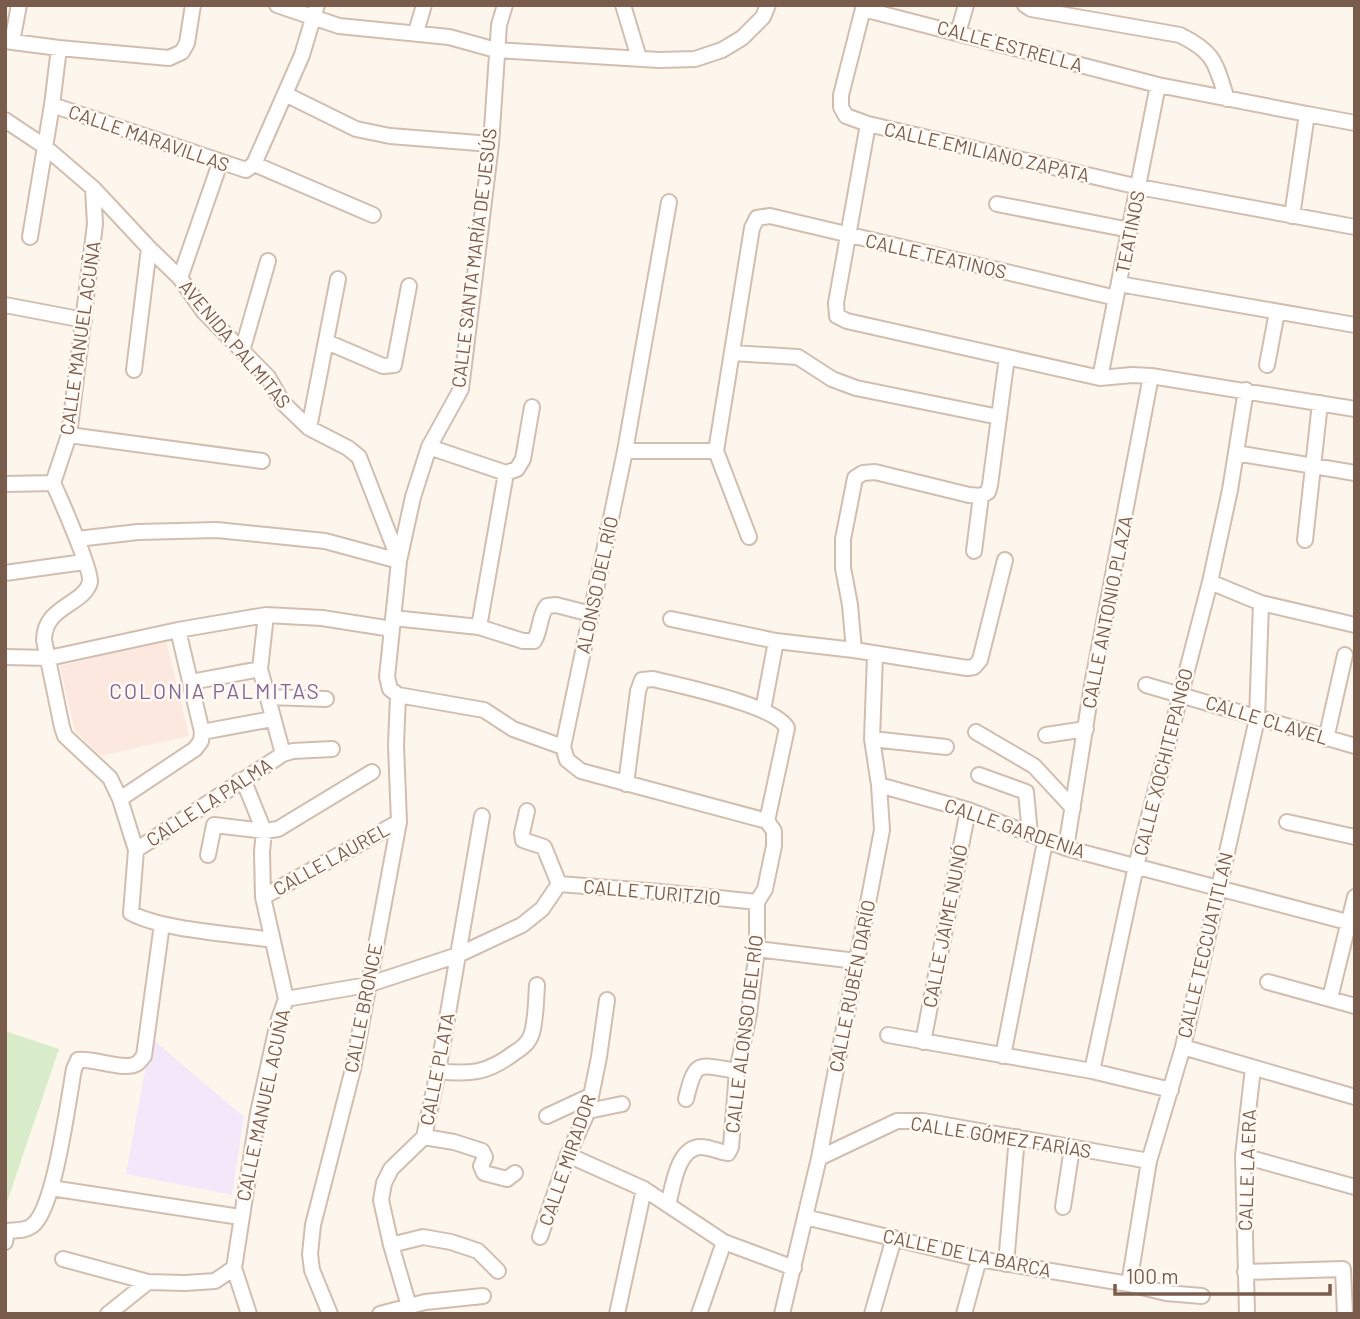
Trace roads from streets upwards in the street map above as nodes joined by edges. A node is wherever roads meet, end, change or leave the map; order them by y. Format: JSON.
{"nodes":[{"id":1,"x":19,"y":5,"type":"edge"},
{"id":2,"x":194,"y":5,"type":"edge"},
{"id":3,"x":277,"y":5,"type":"edge"},
{"id":4,"x":424,"y":5,"type":"edge"},
{"id":5,"x":505,"y":5,"type":"edge"},
{"id":6,"x":623,"y":5,"type":"edge"},
{"id":7,"x":768,"y":5,"type":"edge"},
{"id":8,"x":966,"y":5,"type":"edge"},
{"id":9,"x":1025,"y":5,"type":"edge"},
{"id":10,"x":863,"y":7,"type":"edge"},
{"id":11,"x":315,"y":11,"type":"edge"},
{"id":12,"x":416,"y":32,"type":"junction"},
{"id":13,"x":958,"y":33,"type":"junction"},
{"id":14,"x":9,"y":41,"type":"edge"},
{"id":15,"x":59,"y":48,"type":"junction"},
{"id":16,"x":496,"y":50,"type":"junction"},
{"id":17,"x":639,"y":58,"type":"junction"},
{"id":18,"x":1158,"y":85,"type":"junction"},
{"id":19,"x":285,"y":94,"type":"junction"},
{"id":20,"x":1227,"y":99,"type":"junction"},
{"id":21,"x":52,"y":105,"type":"junction"},
{"id":22,"x":1307,"y":114,"type":"junction"},
{"id":23,"x":5,"y":120,"type":"edge"},
{"id":24,"x":1355,"y":123,"type":"edge"},
{"id":25,"x":869,"y":124,"type":"junction"},
{"id":26,"x":491,"y":144,"type":"junction"},
{"id":27,"x":44,"y":146,"type":"junction"},
{"id":28,"x":220,"y":163,"type":"junction"},
{"id":29,"x":250,"y":167,"type":"junction"},
{"id":30,"x":1139,"y":187,"type":"junction"},
{"id":31,"x":93,"y":188,"type":"junction"},
{"id":32,"x":669,"y":202,"type":"dead end"},
{"id":33,"x":997,"y":204,"type":"dead end"},
{"id":34,"x":373,"y":215,"type":"dead end"},
{"id":35,"x":1292,"y":216,"type":"junction"},
{"id":36,"x":1355,"y":227,"type":"edge"},
{"id":37,"x":1130,"y":230,"type":"junction"},
{"id":38,"x":850,"y":236,"type":"junction"},
{"id":39,"x":30,"y":237,"type":"dead end"},
{"id":40,"x":149,"y":248,"type":"junction"},
{"id":41,"x":268,"y":261,"type":"dead end"},
{"id":42,"x":180,"y":278,"type":"junction"},
{"id":43,"x":338,"y":279,"type":"dead end"},
{"id":44,"x":410,"y":286,"type":"dead end"},
{"id":45,"x":1118,"y":291,"type":"junction"},
{"id":46,"x":5,"y":305,"type":"edge"},
{"id":47,"x":1277,"y":312,"type":"junction"},
{"id":48,"x":84,"y":320,"type":"junction"},
{"id":49,"x":1355,"y":325,"type":"edge"},
{"id":50,"x":327,"y":342,"type":"junction"},
{"id":51,"x":242,"y":351,"type":"junction"},
{"id":52,"x":733,"y":353,"type":"junction"},
{"id":53,"x":1007,"y":357,"type":"junction"},
{"id":54,"x":1267,"y":365,"type":"dead end"},
{"id":55,"x":134,"y":370,"type":"dead end"},
{"id":56,"x":1151,"y":376,"type":"junction"},
{"id":57,"x":1100,"y":378,"type":"junction"},
{"id":58,"x":1246,"y":390,"type":"junction"},
{"id":59,"x":1320,"y":403,"type":"junction"},
{"id":60,"x":532,"y":407,"type":"dead end"},
{"id":61,"x":1355,"y":409,"type":"edge"},
{"id":62,"x":999,"y":417,"type":"junction"},
{"id":63,"x":309,"y":428,"type":"junction"},
{"id":64,"x":69,"y":435,"type":"junction"},
{"id":65,"x":429,"y":447,"type":"junction"},
{"id":66,"x":625,"y":451,"type":"junction"},
{"id":67,"x":716,"y":452,"type":"junction"},
{"id":68,"x":1237,"y":453,"type":"junction"},
{"id":69,"x":262,"y":461,"type":"dead end"},
{"id":70,"x":1311,"y":466,"type":"junction"},
{"id":71,"x":506,"y":473,"type":"junction"},
{"id":72,"x":1355,"y":473,"type":"edge"},
{"id":73,"x":53,"y":483,"type":"junction"},
{"id":74,"x":5,"y":484,"type":"edge"},
{"id":75,"x":981,"y":496,"type":"junction"},
{"id":76,"x":749,"y":537,"type":"dead end"},
{"id":77,"x":77,"y":539,"type":"junction"},
{"id":78,"x":1304,"y":540,"type":"dead end"},
{"id":79,"x":974,"y":551,"type":"dead end"},
{"id":80,"x":1005,"y":560,"type":"dead end"},
{"id":81,"x":399,"y":561,"type":"junction"},
{"id":82,"x":84,"y":562,"type":"junction"},
{"id":83,"x":5,"y":573,"type":"edge"},
{"id":84,"x":1210,"y":582,"type":"junction"},
{"id":85,"x":1261,"y":603,"type":"junction"},
{"id":86,"x":591,"y":614,"type":"junction"},
{"id":87,"x":266,"y":615,"type":"junction"},
{"id":88,"x":671,"y":619,"type":"dead end"},
{"id":89,"x":392,"y":623,"type":"junction"},
{"id":90,"x":1355,"y":625,"type":"edge"},
{"id":91,"x":479,"y":627,"type":"junction"},
{"id":92,"x":178,"y":630,"type":"junction"},
{"id":93,"x":776,"y":641,"type":"junction"},
{"id":94,"x":854,"y":650,"type":"junction"},
{"id":95,"x":875,"y":655,"type":"junction"},
{"id":96,"x":1345,"y":655,"type":"dead end"},
{"id":97,"x":5,"y":657,"type":"edge"},
{"id":98,"x":49,"y":658,"type":"junction"},
{"id":99,"x":260,"y":669,"type":"junction"},
{"id":100,"x":191,"y":682,"type":"junction"},
{"id":101,"x":1146,"y":685,"type":"dead end"},
{"id":102,"x":1180,"y":694,"type":"junction"},
{"id":103,"x":398,"y":695,"type":"junction"},
{"id":104,"x":268,"y":697,"type":"junction"},
{"id":105,"x":326,"y":699,"type":"dead end"},
{"id":106,"x":763,"y":710,"type":"junction"},
{"id":107,"x":272,"y":719,"type":"junction"},
{"id":108,"x":1257,"y":719,"type":"junction"},
{"id":109,"x":1086,"y":729,"type":"junction"},
{"id":110,"x":976,"y":733,"type":"dead end"},
{"id":111,"x":1046,"y":735,"type":"dead end"},
{"id":112,"x":202,"y":737,"type":"junction"},
{"id":113,"x":872,"y":739,"type":"junction"},
{"id":114,"x":1326,"y":739,"type":"junction"},
{"id":115,"x":1355,"y":746,"type":"edge"},
{"id":116,"x":563,"y":747,"type":"junction"},
{"id":117,"x":946,"y":747,"type":"dead end"},
{"id":118,"x":332,"y":749,"type":"dead end"},
{"id":119,"x":283,"y":754,"type":"junction"},
{"id":120,"x":372,"y":772,"type":"dead end"},
{"id":121,"x":979,"y":775,"type":"dead end"},
{"id":122,"x":239,"y":781,"type":"junction"},
{"id":123,"x":626,"y":784,"type":"junction"},
{"id":124,"x":879,"y":785,"type":"junction"},
{"id":125,"x":120,"y":799,"type":"junction"},
{"id":126,"x":1073,"y":808,"type":"junction"},
{"id":127,"x":968,"y":810,"type":"junction"},
{"id":128,"x":527,"y":811,"type":"dead end"},
{"id":129,"x":482,"y":816,"type":"dead end"},
{"id":130,"x":399,"y":821,"type":"junction"},
{"id":131,"x":767,"y":821,"type":"junction"},
{"id":132,"x":1287,"y":822,"type":"dead end"},
{"id":133,"x":264,"y":831,"type":"junction"},
{"id":134,"x":1030,"y":834,"type":"junction"},
{"id":135,"x":1355,"y":837,"type":"edge"},
{"id":136,"x":1045,"y":842,"type":"junction"},
{"id":137,"x":1066,"y":848,"type":"junction"},
{"id":138,"x":136,"y":850,"type":"junction"},
{"id":139,"x":208,"y":855,"type":"dead end"},
{"id":140,"x":1136,"y":866,"type":"junction"},
{"id":141,"x":559,"y":884,"type":"junction"},
{"id":142,"x":1218,"y":887,"type":"junction"},
{"id":143,"x":263,"y":897,"type":"junction"},
{"id":144,"x":1355,"y":897,"type":"edge"},
{"id":145,"x":757,"y":902,"type":"junction"},
{"id":146,"x":1352,"y":923,"type":"edge"},
{"id":147,"x":162,"y":924,"type":"junction"},
{"id":148,"x":272,"y":940,"type":"junction"},
{"id":149,"x":757,"y":948,"type":"junction"},
{"id":150,"x":458,"y":955,"type":"junction"},
{"id":151,"x":856,"y":961,"type":"junction"},
{"id":152,"x":1268,"y":982,"type":"dead end"},
{"id":153,"x":367,"y":985,"type":"junction"},
{"id":154,"x":537,"y":985,"type":"dead end"},
{"id":155,"x":1329,"y":998,"type":"junction"},
{"id":156,"x":286,"y":999,"type":"junction"},
{"id":157,"x":607,"y":1000,"type":"dead end"},
{"id":158,"x":1355,"y":1006,"type":"edge"},
{"id":159,"x":888,"y":1035,"type":"dead end"},
{"id":160,"x":923,"y":1042,"type":"junction"},
{"id":161,"x":1183,"y":1047,"type":"junction"},
{"id":162,"x":1003,"y":1056,"type":"junction"},
{"id":163,"x":1253,"y":1068,"type":"junction"},
{"id":164,"x":438,"y":1070,"type":"junction"},
{"id":165,"x":737,"y":1071,"type":"junction"},
{"id":166,"x":1092,"y":1071,"type":"junction"},
{"id":167,"x":1171,"y":1090,"type":"junction"},
{"id":168,"x":590,"y":1096,"type":"junction"},
{"id":169,"x":1355,"y":1097,"type":"edge"},
{"id":170,"x":686,"y":1100,"type":"dead end"},
{"id":171,"x":622,"y":1104,"type":"dead end"},
{"id":172,"x":588,"y":1111,"type":"junction"},
{"id":173,"x":547,"y":1116,"type":"dead end"},
{"id":174,"x":424,"y":1136,"type":"junction"},
{"id":175,"x":1017,"y":1137,"type":"junction"},
{"id":176,"x":1072,"y":1148,"type":"junction"},
{"id":177,"x":568,"y":1155,"type":"junction"},
{"id":178,"x":1243,"y":1156,"type":"junction"},
{"id":179,"x":819,"y":1158,"type":"junction"},
{"id":180,"x":1149,"y":1161,"type":"junction"},
{"id":181,"x":515,"y":1173,"type":"dead end"},
{"id":182,"x":1355,"y":1187,"type":"edge"},
{"id":183,"x":51,"y":1188,"type":"junction"},
{"id":184,"x":644,"y":1189,"type":"junction"},
{"id":185,"x":668,"y":1205,"type":"junction"},
{"id":186,"x":1063,"y":1207,"type":"dead end"},
{"id":187,"x":240,"y":1217,"type":"junction"},
{"id":188,"x":805,"y":1217,"type":"junction"},
{"id":189,"x":540,"y":1237,"type":"dead end"},
{"id":190,"x":894,"y":1238,"type":"junction"},
{"id":191,"x":5,"y":1242,"type":"edge"},
{"id":192,"x":724,"y":1242,"type":"junction"},
{"id":193,"x":391,"y":1245,"type":"junction"},
{"id":194,"x":63,"y":1259,"type":"dead end"},
{"id":195,"x":979,"y":1259,"type":"junction"},
{"id":196,"x":1006,"y":1264,"type":"junction"},
{"id":197,"x":234,"y":1268,"type":"junction"},
{"id":198,"x":794,"y":1268,"type":"junction"},
{"id":199,"x":498,"y":1271,"type":"dead end"},
{"id":200,"x":1245,"y":1272,"type":"junction"},
{"id":201,"x":148,"y":1282,"type":"junction"},
{"id":202,"x":1129,"y":1284,"type":"junction"},
{"id":203,"x":483,"y":1296,"type":"dead end"},
{"id":204,"x":1202,"y":1296,"type":"dead end"},
{"id":205,"x":409,"y":1306,"type":"junction"},
{"id":206,"x":426,"y":1308,"type":"edge"},
{"id":207,"x":108,"y":1314,"type":"edge"},
{"id":208,"x":249,"y":1314,"type":"edge"},
{"id":209,"x":330,"y":1314,"type":"edge"},
{"id":210,"x":380,"y":1314,"type":"edge"},
{"id":211,"x":617,"y":1314,"type":"edge"},
{"id":212,"x":699,"y":1314,"type":"edge"},
{"id":213,"x":782,"y":1314,"type":"edge"},
{"id":214,"x":872,"y":1314,"type":"edge"},
{"id":215,"x":964,"y":1314,"type":"edge"},
{"id":216,"x":1247,"y":1314,"type":"edge"},
{"id":217,"x":1345,"y":1314,"type":"edge"}],
"edges":[{"from":1,"to":14,"type":"street"},
{"from":2,"to":15,"type":"street"},
{"from":3,"to":11,"type":"street"},
{"from":4,"to":12,"type":"street"},
{"from":5,"to":16,"type":"street","name":"CALLE SANTA MARÍA DE JESÚS"},
{"from":6,"to":17,"type":"street"},
{"from":7,"to":17,"type":"street"},
{"from":8,"to":13,"type":"street"},
{"from":9,"to":20,"type":"street"},
{"from":10,"to":13,"type":"street","name":"CALLE ESTRELLA"},
{"from":10,"to":25,"type":"street","name":"CALLE EMILIANO ZAPATA"},
{"from":11,"to":12,"type":"street"},
{"from":11,"to":19,"type":"street"},
{"from":12,"to":16,"type":"street"},
{"from":13,"to":18,"type":"street","name":"CALLE ESTRELLA"},
{"from":14,"to":15,"type":"street"},
{"from":15,"to":21,"type":"street"},
{"from":16,"to":17,"type":"street"},
{"from":16,"to":26,"type":"street","name":"CALLE SANTA MARÍA DE JESÚS"},
{"from":18,"to":20,"type":"street","name":"CALLE ESTRELLA"},
{"from":18,"to":30,"type":"street","name":"TEATINOS"},
{"from":19,"to":26,"type":"street"},
{"from":19,"to":29,"type":"street"},
{"from":20,"to":22,"type":"street","name":"CALLE ESTRELLA"},
{"from":21,"to":27,"type":"street"},
{"from":21,"to":28,"type":"street","name":"CALLE MARAVILLAS"},
{"from":22,"to":24,"type":"street","name":"CALLE ESTRELLA"},
{"from":22,"to":35,"type":"street"},
{"from":23,"to":27,"type":"street","name":"AVENIDA PALMITAS"},
{"from":25,"to":30,"type":"street","name":"CALLE EMILIANO ZAPATA"},
{"from":25,"to":38,"type":"street"},
{"from":26,"to":65,"type":"street","name":"CALLE SANTA MARÍA DE JESÚS"},
{"from":27,"to":31,"type":"street","name":"AVENIDA PALMITAS"},
{"from":27,"to":39,"type":"street"},
{"from":28,"to":29,"type":"street","name":"CALLE MARAVILLAS"},
{"from":28,"to":42,"type":"street"},
{"from":29,"to":34,"type":"street","name":"CALLE MARAVILLAS"},
{"from":30,"to":35,"type":"street","name":"CALLE EMILIANO ZAPATA"},
{"from":30,"to":37,"type":"street","name":"TEATINOS"},
{"from":31,"to":40,"type":"street","name":"AVENIDA PALMITAS"},
{"from":31,"to":48,"type":"street","name":"CALLE MANUEL ACUÑA"},
{"from":32,"to":66,"type":"street","name":"ALONSO DEL RÍO"},
{"from":33,"to":37,"type":"street"},
{"from":35,"to":36,"type":"street","name":"CALLE EMILIANO ZAPATA"},
{"from":37,"to":45,"type":"street","name":"TEATINOS"},
{"from":38,"to":45,"type":"street","name":"CALLE TEATINOS"},
{"from":38,"to":52,"type":"street","name":"CALLE TEATINOS"},
{"from":38,"to":53,"type":"street"},
{"from":40,"to":42,"type":"street","name":"AVENIDA PALMITAS"},
{"from":40,"to":55,"type":"street"},
{"from":41,"to":51,"type":"street"},
{"from":42,"to":51,"type":"street","name":"AVENIDA PALMITAS"},
{"from":43,"to":50,"type":"street"},
{"from":44,"to":50,"type":"street"},
{"from":45,"to":47,"type":"street","name":"CALLE TEATINOS"},
{"from":45,"to":57,"type":"street","name":"TEATINOS"},
{"from":46,"to":48,"type":"street"},
{"from":47,"to":49,"type":"street","name":"CALLE TEATINOS"},
{"from":47,"to":54,"type":"street"},
{"from":48,"to":64,"type":"street","name":"CALLE MANUEL ACUÑA"},
{"from":50,"to":63,"type":"street"},
{"from":51,"to":63,"type":"street","name":"AVENIDA PALMITAS"},
{"from":52,"to":62,"type":"street"},
{"from":52,"to":67,"type":"street"},
{"from":53,"to":57,"type":"street"},
{"from":53,"to":62,"type":"street"},
{"from":56,"to":57,"type":"street"},
{"from":56,"to":58,"type":"street"},
{"from":56,"to":109,"type":"street","name":"CALLE ANTONIO PLAZA"},
{"from":58,"to":59,"type":"street"},
{"from":58,"to":68,"type":"street","name":"CALLE XOCHITEPANGO"},
{"from":59,"to":61,"type":"street"},
{"from":59,"to":70,"type":"street"},
{"from":60,"to":71,"type":"street"},
{"from":62,"to":75,"type":"street"},
{"from":63,"to":81,"type":"street","name":"AVENIDA PALMITAS"},
{"from":64,"to":69,"type":"street"},
{"from":64,"to":73,"type":"street","name":"CALLE MANUEL ACUÑA"},
{"from":65,"to":71,"type":"street"},
{"from":65,"to":81,"type":"street","name":"CALLE SANTA MARÍA DE JESÚS"},
{"from":66,"to":67,"type":"street"},
{"from":66,"to":86,"type":"street","name":"ALONSO DEL RÍO"},
{"from":67,"to":76,"type":"street"},
{"from":68,"to":70,"type":"street"},
{"from":68,"to":84,"type":"street","name":"CALLE XOCHITEPANGO"},
{"from":70,"to":72,"type":"street"},
{"from":70,"to":78,"type":"street"},
{"from":71,"to":91,"type":"street"},
{"from":73,"to":74,"type":"street"},
{"from":73,"to":77,"type":"street"},
{"from":75,"to":79,"type":"street"},
{"from":75,"to":94,"type":"street"},
{"from":77,"to":81,"type":"street"},
{"from":77,"to":82,"type":"street"},
{"from":80,"to":95,"type":"street"},
{"from":81,"to":89,"type":"street","name":"CALLE SANTA MARÍA DE JESÚS"},
{"from":82,"to":83,"type":"street"},
{"from":82,"to":98,"type":"street"},
{"from":84,"to":85,"type":"street"},
{"from":84,"to":102,"type":"street","name":"CALLE XOCHITEPANGO"},
{"from":85,"to":90,"type":"street"},
{"from":85,"to":108,"type":"street","name":"CALLE TECCUATITLAN"},
{"from":86,"to":91,"type":"street"},
{"from":86,"to":116,"type":"street","name":"ALONSO DEL RÍO"},
{"from":87,"to":89,"type":"street"},
{"from":87,"to":92,"type":"street"},
{"from":87,"to":99,"type":"street"},
{"from":88,"to":93,"type":"street"},
{"from":89,"to":91,"type":"street"},
{"from":89,"to":103,"type":"street","name":"CALLE SANTA MARÍA DE JESÚS"},
{"from":92,"to":98,"type":"street"},
{"from":92,"to":100,"type":"street"},
{"from":93,"to":94,"type":"street"},
{"from":93,"to":106,"type":"street"},
{"from":94,"to":95,"type":"street"},
{"from":95,"to":113,"type":"street","name":"CALLE RUBÉN DARÍO"},
{"from":96,"to":114,"type":"street"},
{"from":97,"to":98,"type":"street"},
{"from":98,"to":125,"type":"street"},
{"from":99,"to":100,"type":"street"},
{"from":99,"to":104,"type":"street"},
{"from":100,"to":112,"type":"street"},
{"from":101,"to":102,"type":"street","name":"CALLE CLAVEL"},
{"from":102,"to":108,"type":"street","name":"CALLE CLAVEL"},
{"from":102,"to":140,"type":"street","name":"CALLE XOCHITEPANGO"},
{"from":103,"to":116,"type":"street"},
{"from":103,"to":130,"type":"street","name":"CALLE BRONCE"},
{"from":104,"to":105,"type":"street"},
{"from":104,"to":107,"type":"street"},
{"from":106,"to":123,"type":"street"},
{"from":106,"to":131,"type":"street"},
{"from":107,"to":112,"type":"street"},
{"from":107,"to":119,"type":"street"},
{"from":108,"to":114,"type":"street","name":"CALLE CLAVEL"},
{"from":108,"to":142,"type":"street","name":"CALLE TECCUATITLAN"},
{"from":109,"to":111,"type":"street"},
{"from":109,"to":126,"type":"street","name":"CALLE ANTONIO PLAZA"},
{"from":110,"to":126,"type":"street"},
{"from":112,"to":125,"type":"street"},
{"from":113,"to":117,"type":"street"},
{"from":113,"to":124,"type":"street","name":"CALLE RUBÉN DARÍO"},
{"from":114,"to":115,"type":"street","name":"CALLE CLAVEL"},
{"from":116,"to":123,"type":"street"},
{"from":118,"to":119,"type":"street"},
{"from":119,"to":122,"type":"street","name":"CALLE LA PALMA"},
{"from":120,"to":133,"type":"street"},
{"from":121,"to":134,"type":"street"},
{"from":122,"to":133,"type":"street"},
{"from":122,"to":138,"type":"street","name":"CALLE LA PALMA"},
{"from":123,"to":131,"type":"street"},
{"from":124,"to":127,"type":"street","name":"CALLE GARDENIA"},
{"from":124,"to":151,"type":"street","name":"CALLE RUBÉN DARÍO"},
{"from":125,"to":138,"type":"street"},
{"from":126,"to":137,"type":"street","name":"CALLE ANTONIO PLAZA"},
{"from":127,"to":134,"type":"street","name":"CALLE GARDENIA"},
{"from":127,"to":160,"type":"street","name":"CALLE JAIME NUNÓ"},
{"from":128,"to":141,"type":"street"},
{"from":129,"to":150,"type":"street","name":"CALLE PLATA"},
{"from":130,"to":143,"type":"street","name":"CALLE LAUREL"},
{"from":130,"to":153,"type":"street","name":"CALLE BRONCE"},
{"from":131,"to":145,"type":"street","name":"CALLE ALONSO DEL RÍO"},
{"from":132,"to":135,"type":"street"},
{"from":133,"to":139,"type":"street"},
{"from":133,"to":143,"type":"street","name":"CALLE MANUEL ACUÑA"},
{"from":134,"to":136,"type":"street","name":"CALLE GARDENIA"},
{"from":136,"to":137,"type":"street","name":"CALLE GARDENIA"},
{"from":136,"to":162,"type":"street"},
{"from":137,"to":140,"type":"street","name":"CALLE GARDENIA"},
{"from":138,"to":147,"type":"street"},
{"from":140,"to":142,"type":"street","name":"CALLE GARDENIA"},
{"from":140,"to":166,"type":"street","name":"CALLE XOCHITEPANGO"},
{"from":141,"to":145,"type":"street","name":"CALLE TURITZIO"},
{"from":141,"to":150,"type":"street","name":"CALLE TURITZIO"},
{"from":142,"to":146,"type":"street","name":"CALLE GARDENIA"},
{"from":142,"to":161,"type":"street","name":"CALLE TECCUATITLAN"},
{"from":143,"to":148,"type":"street","name":"CALLE MANUEL ACUÑA"},
{"from":144,"to":146,"type":"street"},
{"from":145,"to":149,"type":"street","name":"CALLE ALONSO DEL RÍO"},
{"from":146,"to":155,"type":"street"},
{"from":147,"to":148,"type":"street"},
{"from":147,"to":183,"type":"street"},
{"from":148,"to":156,"type":"street","name":"CALLE MANUEL ACUÑA"},
{"from":149,"to":151,"type":"street"},
{"from":149,"to":165,"type":"street","name":"CALLE ALONSO DEL RÍO"},
{"from":150,"to":153,"type":"street","name":"CALLE TURITZIO"},
{"from":150,"to":164,"type":"street","name":"CALLE PLATA"},
{"from":151,"to":179,"type":"street","name":"CALLE RUBÉN DARÍO"},
{"from":152,"to":155,"type":"street"},
{"from":153,"to":156,"type":"street","name":"CALLE TURITZIO"},
{"from":153,"to":209,"type":"street","name":"CALLE BRONCE"},
{"from":154,"to":164,"type":"street"},
{"from":155,"to":158,"type":"street"},
{"from":156,"to":187,"type":"street","name":"CALLE MANUEL ACUÑA"},
{"from":157,"to":168,"type":"street","name":"CALLE MIRADOR"},
{"from":159,"to":160,"type":"street"},
{"from":160,"to":162,"type":"street"},
{"from":161,"to":163,"type":"street"},
{"from":161,"to":167,"type":"street","name":"CALLE TECCUATITLAN"},
{"from":162,"to":166,"type":"street"},
{"from":163,"to":169,"type":"street"},
{"from":163,"to":178,"type":"street","name":"CALLE LA ERA"},
{"from":164,"to":174,"type":"street","name":"CALLE PLATA"},
{"from":165,"to":170,"type":"street"},
{"from":165,"to":185,"type":"street","name":"CALLE ALONSO DEL RÍO"},
{"from":166,"to":167,"type":"street"},
{"from":167,"to":180,"type":"street","name":"CALLE TECCUATITLAN"},
{"from":168,"to":172,"type":"street","name":"CALLE MIRADOR"},
{"from":168,"to":173,"type":"street"},
{"from":171,"to":172,"type":"street"},
{"from":172,"to":177,"type":"street","name":"CALLE MIRADOR"},
{"from":174,"to":181,"type":"street"},
{"from":174,"to":193,"type":"street","name":"CALLE PLATA"},
{"from":175,"to":176,"type":"street","name":"CALLE GÓMEZ FARÍAS"},
{"from":175,"to":179,"type":"street","name":"CALLE GÓMEZ FARÍAS"},
{"from":175,"to":196,"type":"street"},
{"from":176,"to":180,"type":"street","name":"CALLE GÓMEZ FARÍAS"},
{"from":176,"to":186,"type":"street"},
{"from":177,"to":184,"type":"street"},
{"from":177,"to":189,"type":"street","name":"CALLE MIRADOR"},
{"from":178,"to":182,"type":"street"},
{"from":178,"to":200,"type":"street","name":"CALLE LA ERA"},
{"from":179,"to":188,"type":"street","name":"CALLE RUBÉN DARÍO"},
{"from":180,"to":202,"type":"street","name":"CALLE TECCUATITLAN"},
{"from":183,"to":187,"type":"street"},
{"from":183,"to":191,"type":"street"},
{"from":184,"to":185,"type":"street"},
{"from":184,"to":211,"type":"street"},
{"from":185,"to":192,"type":"street"},
{"from":187,"to":197,"type":"street","name":"CALLE MANUEL ACUÑA"},
{"from":188,"to":190,"type":"street","name":"CALLE DE LA BARCA"},
{"from":188,"to":198,"type":"street","name":"CALLE RUBÉN DARÍO"},
{"from":190,"to":195,"type":"street","name":"CALLE DE LA BARCA"},
{"from":190,"to":214,"type":"street"},
{"from":192,"to":198,"type":"street"},
{"from":192,"to":212,"type":"street"},
{"from":193,"to":199,"type":"street"},
{"from":193,"to":205,"type":"street","name":"CALLE PLATA"},
{"from":194,"to":201,"type":"street"},
{"from":195,"to":196,"type":"street","name":"CALLE DE LA BARCA"},
{"from":195,"to":215,"type":"street"},
{"from":196,"to":202,"type":"street","name":"CALLE DE LA BARCA"},
{"from":197,"to":201,"type":"street"},
{"from":197,"to":208,"type":"street","name":"CALLE MANUEL ACUÑA"},
{"from":198,"to":213,"type":"street","name":"CALLE RUBÉN DARÍO"},
{"from":200,"to":216,"type":"street","name":"CALLE LA ERA"},
{"from":200,"to":217,"type":"street"},
{"from":201,"to":207,"type":"street"},
{"from":202,"to":204,"type":"street","name":"CALLE DE LA BARCA"},
{"from":203,"to":206,"type":"street"},
{"from":205,"to":206,"type":"street"},
{"from":205,"to":210,"type":"street"}]}
